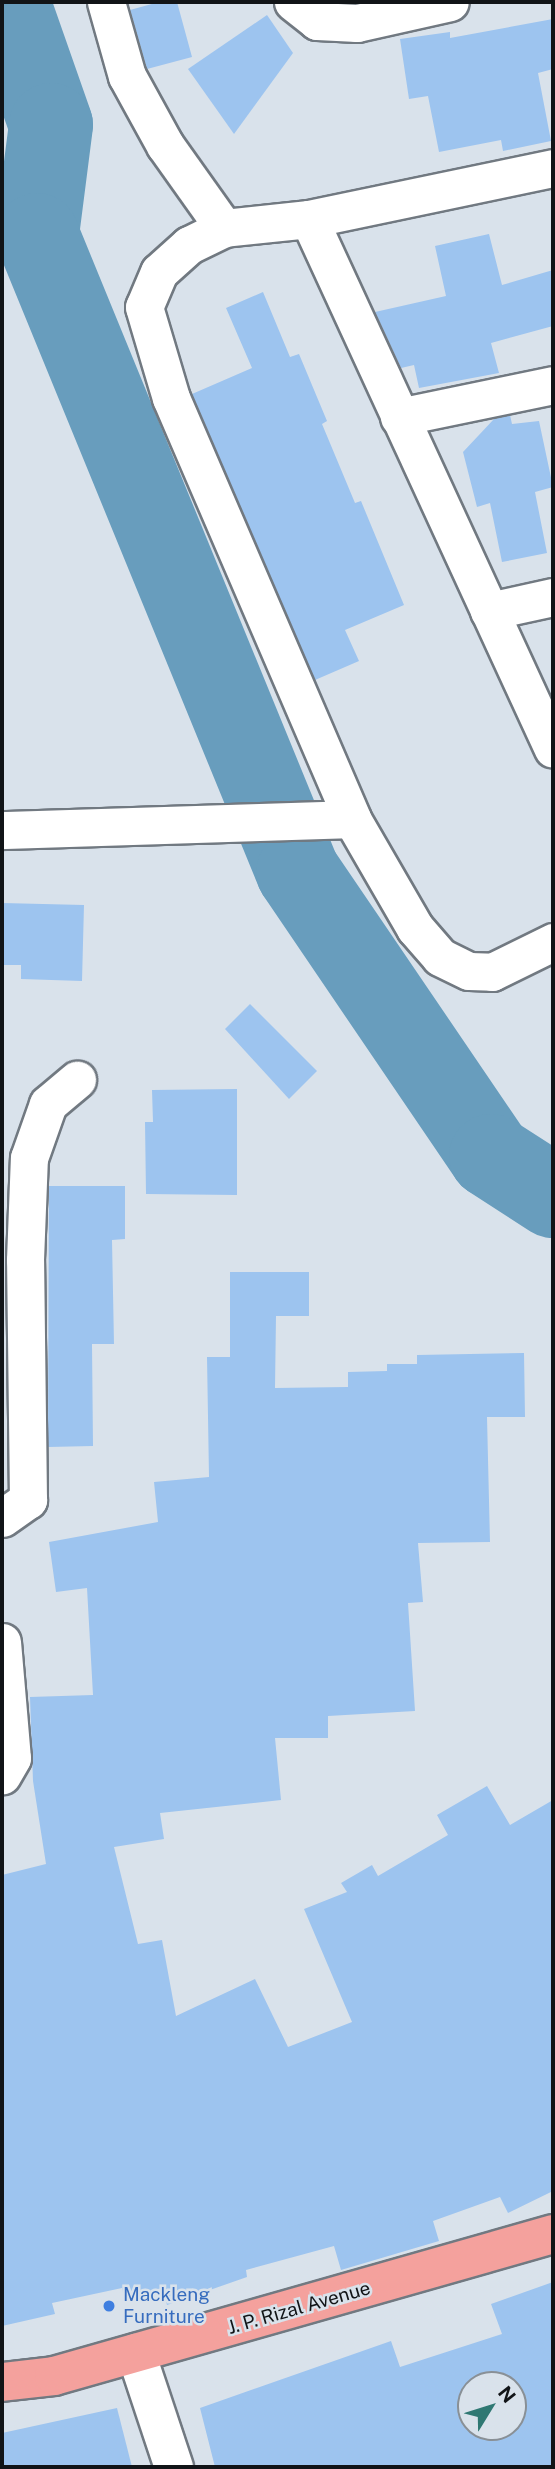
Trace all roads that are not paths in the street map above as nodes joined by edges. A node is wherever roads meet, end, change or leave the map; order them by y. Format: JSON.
{"nodes":[{"id":1,"x":106,"y":2,"type":"edge"},
{"id":2,"x":293,"y":2,"type":"edge"},
{"id":3,"x":450,"y":2,"type":"edge"},
{"id":4,"x":553,"y":168,"type":"edge"},
{"id":5,"x":309,"y":219,"type":"junction"},
{"id":6,"x":224,"y":228,"type":"junction"},
{"id":7,"x":553,"y":385,"type":"edge"},
{"id":8,"x":399,"y":417,"type":"junction"},
{"id":9,"x":553,"y":597,"type":"edge"},
{"id":10,"x":489,"y":611,"type":"junction"},
{"id":11,"x":553,"y":749,"type":"edge"},
{"id":12,"x":352,"y":819,"type":"junction"},
{"id":13,"x":2,"y":830,"type":"edge"},
{"id":14,"x":553,"y":942,"type":"edge"},
{"id":15,"x":76,"y":1080,"type":"dead end"},
{"id":16,"x":2,"y":1518,"type":"edge"},
{"id":17,"x":2,"y":1643,"type":"edge"},
{"id":18,"x":2,"y":1775,"type":"edge"},
{"id":19,"x":553,"y":2234,"type":"edge"},
{"id":20,"x":136,"y":2353,"type":"junction"},
{"id":21,"x":2,"y":2382,"type":"edge"},
{"id":22,"x":174,"y":2467,"type":"edge"}],
"edges":[{"from":1,"to":6,"type":"street"},
{"from":2,"to":3,"type":"street"},
{"from":4,"to":5,"type":"street"},
{"from":5,"to":6,"type":"street"},
{"from":5,"to":8,"type":"street"},
{"from":6,"to":12,"type":"street"},
{"from":7,"to":8,"type":"street"},
{"from":8,"to":10,"type":"street"},
{"from":9,"to":10,"type":"street"},
{"from":10,"to":11,"type":"street"},
{"from":12,"to":13,"type":"street"},
{"from":12,"to":14,"type":"street"},
{"from":15,"to":16,"type":"street"},
{"from":17,"to":18,"type":"street"},
{"from":19,"to":20,"type":"main road","name":"J. P. Rizal Avenue"},
{"from":20,"to":21,"type":"main road","name":"J. P. Rizal Avenue"},
{"from":20,"to":22,"type":"street"}]}
